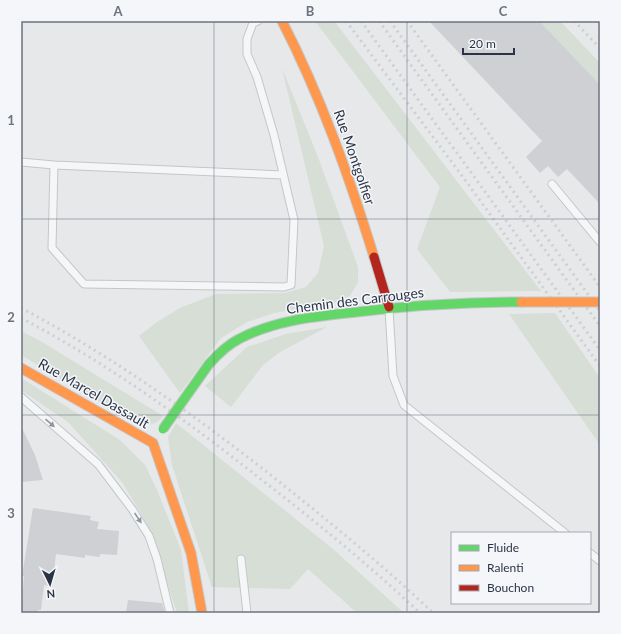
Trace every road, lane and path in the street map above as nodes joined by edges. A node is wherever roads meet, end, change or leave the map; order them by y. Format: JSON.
{"nodes":[{"id":1,"x":258,"y":21,"type":"edge"},
{"id":2,"x":282,"y":21,"type":"edge"},
{"id":3,"x":21,"y":162,"type":"edge"},
{"id":4,"x":54,"y":165,"type":"junction"},
{"id":5,"x":283,"y":175,"type":"junction"},
{"id":6,"x":552,"y":184,"type":"dead end"},
{"id":7,"x":600,"y":242,"type":"edge"},
{"id":8,"x":600,"y":302,"type":"edge"},
{"id":9,"x":389,"y":307,"type":"junction"},
{"id":10,"x":21,"y":368,"type":"edge"},
{"id":11,"x":21,"y":397,"type":"edge"},
{"id":12,"x":153,"y":443,"type":"junction"},
{"id":13,"x":564,"y":532,"type":"edge"},
{"id":14,"x":591,"y":554,"type":"edge"},
{"id":15,"x":241,"y":559,"type":"dead end"},
{"id":16,"x":600,"y":561,"type":"edge"},
{"id":17,"x":170,"y":613,"type":"edge"},
{"id":18,"x":202,"y":613,"type":"edge"},
{"id":19,"x":246,"y":613,"type":"edge"}],
"edges":[{"from":1,"to":5,"type":"lane"},
{"from":2,"to":9,"type":"street","name":"Rue Montgolfier"},
{"from":3,"to":4,"type":"lane"},
{"from":4,"to":5,"type":"lane"},
{"from":4,"to":5,"type":"lane"},
{"from":6,"to":7,"type":"lane"},
{"from":8,"to":9,"type":"street","name":"Chemin des Carrouges","bridge":true},
{"from":9,"to":12,"type":"street","name":"Chemin des Carrouges","bridge":true},
{"from":9,"to":13,"type":"lane"},
{"from":10,"to":12,"type":"street","name":"Rue Marcel Dassault"},
{"from":11,"to":17,"type":"lane","one_way":true},
{"from":12,"to":18,"type":"street"},
{"from":14,"to":16,"type":"lane"},
{"from":15,"to":19,"type":"lane"}]}
